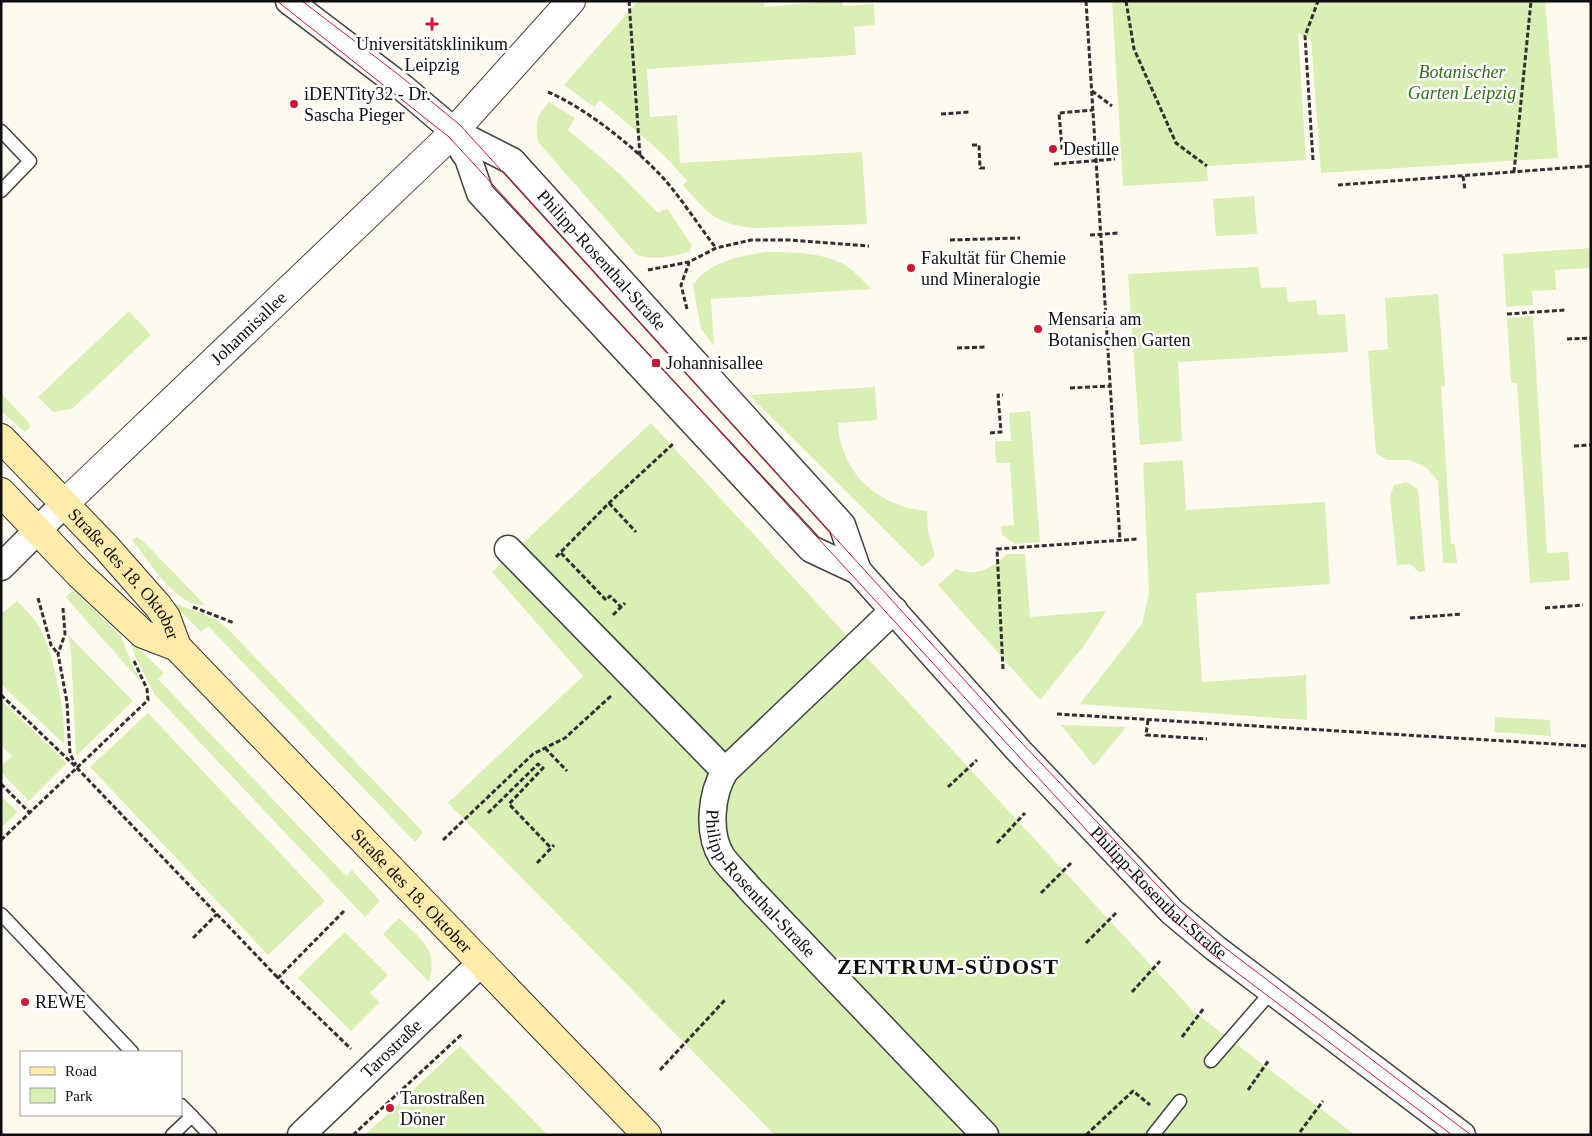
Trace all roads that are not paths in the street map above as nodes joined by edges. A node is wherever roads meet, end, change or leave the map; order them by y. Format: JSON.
{"nodes":[{"id":1,"x":289,"y":1,"type":"edge"},
{"id":2,"x":571,"y":1,"type":"edge"},
{"id":3,"x":1,"y":131,"type":"edge"},
{"id":4,"x":454,"y":132,"type":"junction"},
{"id":5,"x":1,"y":191,"type":"edge"},
{"id":6,"x":1,"y":438,"type":"edge"},
{"id":7,"x":1,"y":492,"type":"edge"},
{"id":8,"x":64,"y":504,"type":"junction"},
{"id":9,"x":37,"y":531,"type":"junction"},
{"id":10,"x":508,"y":549,"type":"dead end"},
{"id":11,"x":1,"y":567,"type":"edge"},
{"id":12,"x":858,"y":571,"type":"junction"},
{"id":13,"x":894,"y":610,"type":"junction"},
{"id":14,"x":177,"y":647,"type":"junction"},
{"id":15,"x":725,"y":771,"type":"junction"},
{"id":16,"x":1,"y":914,"type":"edge"},
{"id":17,"x":482,"y":963,"type":"junction"},
{"id":18,"x":1272,"y":991,"type":"junction"},
{"id":19,"x":131,"y":1051,"type":"edge"},
{"id":20,"x":1212,"y":1061,"type":"dead end"},
{"id":21,"x":1180,"y":1101,"type":"dead end"},
{"id":22,"x":182,"y":1106,"type":"edge"},
{"id":23,"x":192,"y":1116,"type":"junction"},
{"id":24,"x":172,"y":1135,"type":"edge"},
{"id":25,"x":210,"y":1135,"type":"edge"},
{"id":26,"x":301,"y":1135,"type":"edge"},
{"id":27,"x":647,"y":1135,"type":"edge"},
{"id":28,"x":985,"y":1135,"type":"edge"},
{"id":29,"x":1153,"y":1135,"type":"edge"},
{"id":30,"x":1462,"y":1135,"type":"edge"}],
"edges":[{"from":1,"to":4,"type":"street","name":"Philipp-Rosenthal-Straße"},
{"from":2,"to":4,"type":"street","name":"Johannisallee"},
{"from":3,"to":5,"type":"lane"},
{"from":4,"to":8,"type":"street","name":"Johannisallee"},
{"from":4,"to":12,"type":"street","name":"Philipp-Rosenthal-Straße"},
{"from":4,"to":12,"type":"street","name":"Philipp-Rosenthal-Straße"},
{"from":6,"to":8,"type":"main road","name":"Straße des 18. Oktober"},
{"from":7,"to":9,"type":"main road","name":"Straße des 18. Oktober"},
{"from":8,"to":9,"type":"street","name":"Straße des 18. Oktober"},
{"from":8,"to":14,"type":"main road","name":"Straße des 18. Oktober"},
{"from":9,"to":11,"type":"street","name":"Straße des 18. Oktober"},
{"from":9,"to":14,"type":"main road","name":"Straße des 18. Oktober"},
{"from":10,"to":15,"type":"street"},
{"from":12,"to":13,"type":"street","name":"Philipp-Rosenthal-Straße"},
{"from":13,"to":15,"type":"street","name":"Philipp-Rosenthal-Straße"},
{"from":13,"to":18,"type":"street","name":"Philipp-Rosenthal-Straße"},
{"from":14,"to":17,"type":"main road","name":"Straße des 18. Oktober"},
{"from":15,"to":28,"type":"street","name":"Philipp-Rosenthal-Straße"},
{"from":16,"to":19,"type":"lane"},
{"from":17,"to":26,"type":"street","name":"Tarostraße"},
{"from":17,"to":27,"type":"main road","name":"Straße des 18. Oktober"},
{"from":18,"to":20,"type":"lane"},
{"from":18,"to":30,"type":"street","name":"Philipp-Rosenthal-Straße"},
{"from":21,"to":29,"type":"lane"},
{"from":22,"to":23,"type":"lane"},
{"from":23,"to":24,"type":"lane"},
{"from":23,"to":25,"type":"lane"}]}
